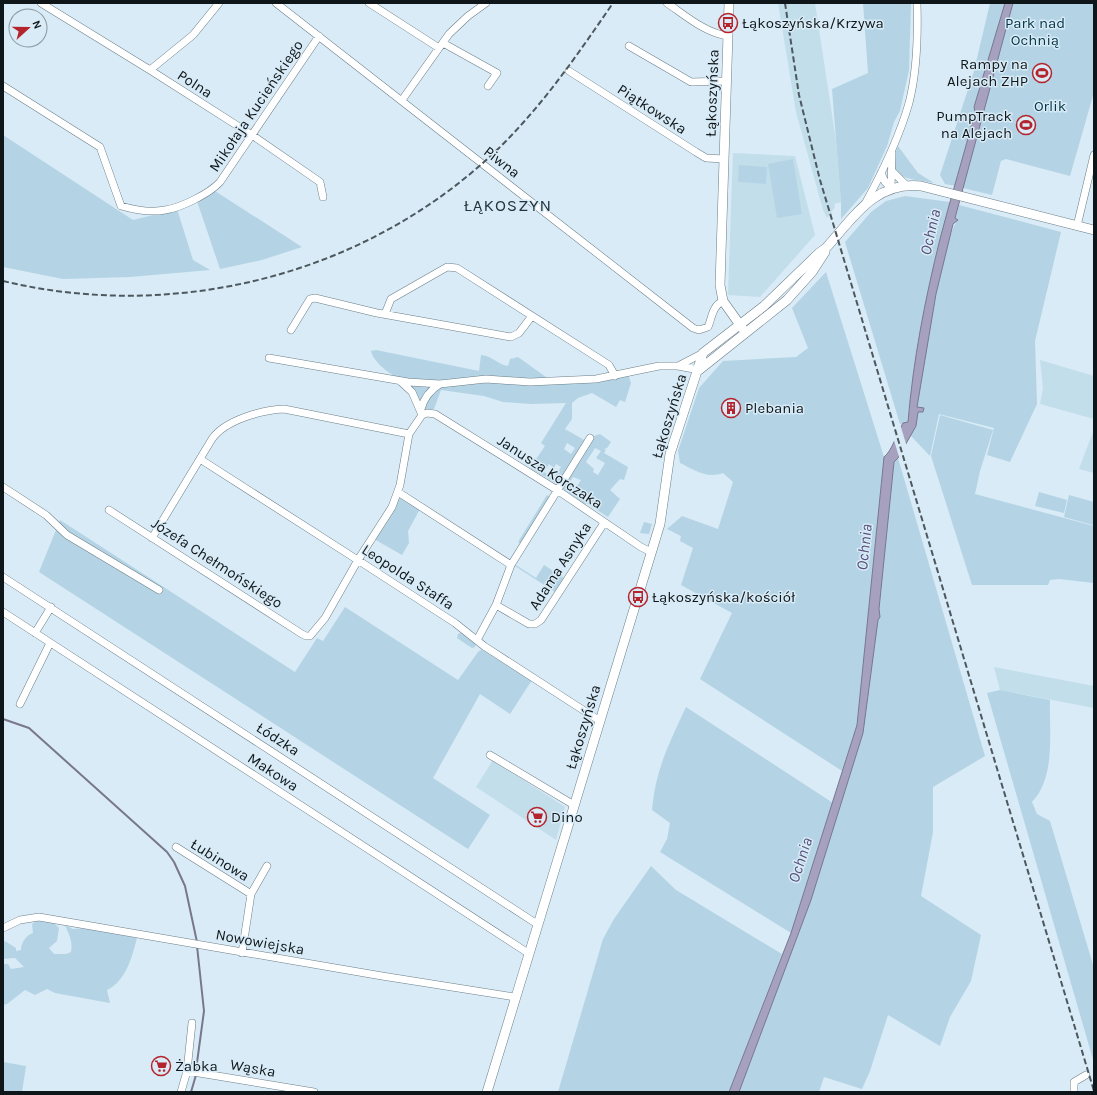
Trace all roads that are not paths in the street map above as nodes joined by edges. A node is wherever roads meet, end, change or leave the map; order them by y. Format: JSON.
{"nodes":[{"id":1,"x":41,"y":3,"type":"edge"},
{"id":2,"x":219,"y":3,"type":"edge"},
{"id":3,"x":276,"y":3,"type":"edge"},
{"id":4,"x":369,"y":3,"type":"edge"},
{"id":5,"x":486,"y":3,"type":"edge"},
{"id":6,"x":667,"y":3,"type":"edge"},
{"id":7,"x":728,"y":3,"type":"edge"},
{"id":8,"x":917,"y":3,"type":"edge"},
{"id":9,"x":319,"y":36,"type":"junction"},
{"id":10,"x":727,"y":36,"type":"junction"},
{"id":11,"x":441,"y":46,"type":"junction"},
{"id":12,"x":629,"y":46,"type":"dead end"},
{"id":13,"x":150,"y":70,"type":"junction"},
{"id":14,"x":569,"y":71,"type":"dead end"},
{"id":15,"x":726,"y":80,"type":"junction"},
{"id":16,"x":3,"y":86,"type":"edge"},
{"id":17,"x":488,"y":86,"type":"dead end"},
{"id":18,"x":402,"y":100,"type":"junction"},
{"id":19,"x":252,"y":135,"type":"junction"},
{"id":20,"x":894,"y":142,"type":"junction"},
{"id":21,"x":1094,"y":155,"type":"edge"},
{"id":22,"x":724,"y":159,"type":"junction"},
{"id":23,"x":890,"y":168,"type":"junction"},
{"id":24,"x":881,"y":173,"type":"junction"},
{"id":25,"x":906,"y":185,"type":"junction"},
{"id":26,"x":891,"y":188,"type":"junction"},
{"id":27,"x":323,"y":197,"type":"dead end"},
{"id":28,"x":865,"y":204,"type":"junction"},
{"id":29,"x":1076,"y":226,"type":"junction"},
{"id":30,"x":1094,"y":230,"type":"edge"},
{"id":31,"x":723,"y":301,"type":"junction"},
{"id":32,"x":385,"y":314,"type":"junction"},
{"id":33,"x":532,"y":316,"type":"junction"},
{"id":34,"x":743,"y":329,"type":"junction"},
{"id":35,"x":291,"y":330,"type":"dead end"},
{"id":36,"x":703,"y":353,"type":"junction"},
{"id":37,"x":269,"y":358,"type":"dead end"},
{"id":38,"x":686,"y":362,"type":"junction"},
{"id":39,"x":678,"y":366,"type":"junction"},
{"id":40,"x":699,"y":370,"type":"junction"},
{"id":41,"x":615,"y":376,"type":"junction"},
{"id":42,"x":399,"y":380,"type":"junction"},
{"id":43,"x":440,"y":384,"type":"junction"},
{"id":44,"x":421,"y":412,"type":"junction"},
{"id":45,"x":409,"y":434,"type":"junction"},
{"id":46,"x":590,"y":438,"type":"dead end"},
{"id":47,"x":200,"y":459,"type":"junction"},
{"id":48,"x":3,"y":487,"type":"edge"},
{"id":49,"x":557,"y":490,"type":"junction"},
{"id":50,"x":398,"y":492,"type":"junction"},
{"id":51,"x":109,"y":510,"type":"dead end"},
{"id":52,"x":604,"y":523,"type":"junction"},
{"id":53,"x":152,"y":538,"type":"junction"},
{"id":54,"x":651,"y":552,"type":"junction"},
{"id":55,"x":358,"y":560,"type":"junction"},
{"id":56,"x":511,"y":565,"type":"junction"},
{"id":57,"x":3,"y":577,"type":"edge"},
{"id":58,"x":159,"y":590,"type":"dead end"},
{"id":59,"x":496,"y":605,"type":"junction"},
{"id":60,"x":51,"y":607,"type":"junction"},
{"id":61,"x":3,"y":612,"type":"edge"},
{"id":62,"x":35,"y":633,"type":"junction"},
{"id":63,"x":477,"y":640,"type":"junction"},
{"id":64,"x":50,"y":643,"type":"junction"},
{"id":65,"x":20,"y":704,"type":"dead end"},
{"id":66,"x":600,"y":721,"type":"junction"},
{"id":67,"x":490,"y":755,"type":"dead end"},
{"id":68,"x":574,"y":805,"type":"junction"},
{"id":69,"x":176,"y":847,"type":"dead end"},
{"id":70,"x":267,"y":866,"type":"dead end"},
{"id":71,"x":250,"y":894,"type":"junction"},
{"id":72,"x":3,"y":922,"type":"edge"},
{"id":73,"x":12,"y":922,"type":"junction"},
{"id":74,"x":537,"y":924,"type":"junction"},
{"id":75,"x":3,"y":928,"type":"edge"},
{"id":76,"x":242,"y":953,"type":"junction"},
{"id":77,"x":528,"y":953,"type":"junction"},
{"id":78,"x":515,"y":997,"type":"junction"},
{"id":79,"x":192,"y":1023,"type":"dead end"},
{"id":80,"x":187,"y":1070,"type":"junction"},
{"id":81,"x":1086,"y":1075,"type":"dead end"},
{"id":82,"x":181,"y":1092,"type":"edge"},
{"id":83,"x":314,"y":1092,"type":"edge"},
{"id":84,"x":486,"y":1092,"type":"edge"},
{"id":85,"x":1074,"y":1092,"type":"edge"}],
"edges":[{"from":1,"to":13,"type":"street","name":"Polna"},
{"from":2,"to":13,"type":"street"},
{"from":3,"to":9,"type":"street","name":"Piwna"},
{"from":4,"to":11,"type":"street"},
{"from":5,"to":11,"type":"street"},
{"from":6,"to":10,"type":"street"},
{"from":7,"to":10,"type":"street","name":"Łąkoszyńska"},
{"from":8,"to":20,"type":"street"},
{"from":9,"to":18,"type":"street","name":"Piwna"},
{"from":9,"to":19,"type":"street","name":"Mikołaja Kucieńskiego"},
{"from":10,"to":15,"type":"street","name":"Łąkoszyńska"},
{"from":11,"to":17,"type":"street"},
{"from":11,"to":18,"type":"street"},
{"from":12,"to":15,"type":"street"},
{"from":13,"to":19,"type":"street","name":"Polna"},
{"from":14,"to":22,"type":"street","name":"Piątkowska"},
{"from":15,"to":22,"type":"street","name":"Łąkoszyńska"},
{"from":16,"to":19,"type":"street","name":"Mikołaja Kucieńskiego"},
{"from":18,"to":31,"type":"street","name":"Piwna"},
{"from":19,"to":27,"type":"street","name":"Polna"},
{"from":20,"to":23,"type":"street"},
{"from":20,"to":24,"type":"street"},
{"from":21,"to":29,"type":"street"},
{"from":22,"to":31,"type":"street","name":"Łąkoszyńska"},
{"from":23,"to":25,"type":"street"},
{"from":23,"to":26,"type":"street"},
{"from":24,"to":26,"type":"street"},
{"from":24,"to":28,"type":"street"},
{"from":25,"to":26,"type":"street"},
{"from":25,"to":29,"type":"street"},
{"from":26,"to":28,"type":"street"},
{"from":28,"to":34,"type":"street"},
{"from":29,"to":30,"type":"street"},
{"from":31,"to":34,"type":"street","name":"Łąkoszyńska"},
{"from":32,"to":33,"type":"street"},
{"from":32,"to":33,"type":"street"},
{"from":32,"to":35,"type":"street"},
{"from":33,"to":41,"type":"street"},
{"from":34,"to":36,"type":"street"},
{"from":34,"to":40,"type":"street","name":"Łąkoszyńska"},
{"from":36,"to":38,"type":"street"},
{"from":36,"to":40,"type":"street","name":"Łąkoszyńska"},
{"from":37,"to":42,"type":"street"},
{"from":38,"to":39,"type":"street"},
{"from":38,"to":40,"type":"street"},
{"from":39,"to":40,"type":"street"},
{"from":39,"to":41,"type":"street"},
{"from":40,"to":54,"type":"street","name":"Łąkoszyńska"},
{"from":41,"to":43,"type":"street"},
{"from":42,"to":43,"type":"street"},
{"from":42,"to":44,"type":"street"},
{"from":43,"to":44,"type":"street"},
{"from":44,"to":45,"type":"street"},
{"from":44,"to":49,"type":"street","name":"Janusza Korczaka"},
{"from":45,"to":47,"type":"street"},
{"from":45,"to":50,"type":"street"},
{"from":46,"to":49,"type":"street"},
{"from":47,"to":53,"type":"street"},
{"from":47,"to":55,"type":"street","name":"Leopolda Staffa"},
{"from":48,"to":58,"type":"street"},
{"from":49,"to":52,"type":"street","name":"Janusza Korczaka"},
{"from":49,"to":56,"type":"street"},
{"from":50,"to":55,"type":"street"},
{"from":50,"to":56,"type":"street"},
{"from":51,"to":53,"type":"street","name":"Józefa Chełmońskiego"},
{"from":52,"to":54,"type":"street","name":"Janusza Korczaka"},
{"from":52,"to":59,"type":"street","name":"Adama Asnyka"},
{"from":53,"to":55,"type":"street","name":"Józefa Chełmońskiego"},
{"from":54,"to":66,"type":"street","name":"Łąkoszyńska"},
{"from":55,"to":63,"type":"street","name":"Leopolda Staffa"},
{"from":56,"to":59,"type":"street"},
{"from":57,"to":60,"type":"street","name":"Łódzka"},
{"from":59,"to":63,"type":"street"},
{"from":60,"to":62,"type":"street"},
{"from":60,"to":74,"type":"street","name":"Łódzka"},
{"from":61,"to":62,"type":"street","name":"Makowa"},
{"from":62,"to":64,"type":"street","name":"Makowa"},
{"from":63,"to":66,"type":"street","name":"Leopolda Staffa"},
{"from":64,"to":65,"type":"street"},
{"from":64,"to":77,"type":"street","name":"Makowa"},
{"from":66,"to":68,"type":"street","name":"Łąkoszyńska"},
{"from":67,"to":68,"type":"street"},
{"from":68,"to":74,"type":"street","name":"Łąkoszyńska"},
{"from":69,"to":71,"type":"street","name":"Łubinowa"},
{"from":70,"to":71,"type":"street","name":"Łubinowa"},
{"from":71,"to":76,"type":"street","name":"Łubinowa"},
{"from":72,"to":73,"type":"street"},
{"from":73,"to":75,"type":"street","name":"Nowowiejska"},
{"from":73,"to":76,"type":"street","name":"Nowowiejska"},
{"from":74,"to":77,"type":"street","name":"Łąkoszyńska"},
{"from":76,"to":78,"type":"street","name":"Nowowiejska"},
{"from":77,"to":78,"type":"street","name":"Łąkoszyńska"},
{"from":78,"to":84,"type":"street","name":"Łąkoszyńska"},
{"from":79,"to":80,"type":"street"},
{"from":80,"to":82,"type":"street"},
{"from":80,"to":83,"type":"street","name":"Wąska"},
{"from":81,"to":85,"type":"street"}]}
